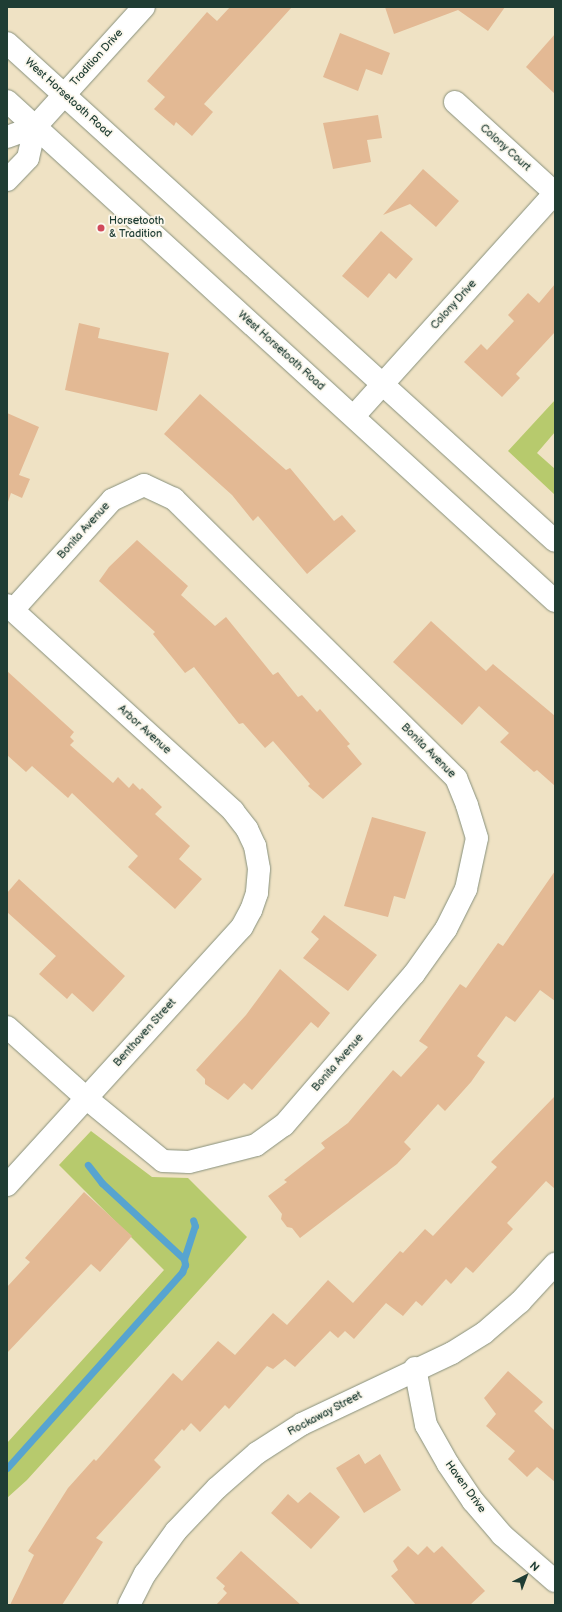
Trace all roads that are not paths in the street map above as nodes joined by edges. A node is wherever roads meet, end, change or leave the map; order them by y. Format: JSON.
{"nodes":[{"id":1,"x":144,"y":7,"type":"edge"},
{"id":2,"x":7,"y":43,"type":"edge"},
{"id":3,"x":64,"y":95,"type":"junction"},
{"id":4,"x":7,"y":101,"type":"edge"},
{"id":5,"x":455,"y":102,"type":"dead end"},
{"id":6,"x":35,"y":127,"type":"junction"},
{"id":7,"x":7,"y":137,"type":"edge"},
{"id":8,"x":7,"y":180,"type":"edge"},
{"id":9,"x":555,"y":193,"type":"edge"},
{"id":10,"x":382,"y":384,"type":"junction"},
{"id":11,"x":354,"y":416,"type":"junction"},
{"id":12,"x":555,"y":541,"type":"edge"},
{"id":13,"x":555,"y":602,"type":"edge"},
{"id":14,"x":10,"y":608,"type":"edge"},
{"id":15,"x":259,"y":869,"type":"joint"},
{"id":16,"x":7,"y":1027,"type":"edge"},
{"id":17,"x":86,"y":1098,"type":"junction"},
{"id":18,"x":7,"y":1185,"type":"edge"},
{"id":19,"x":555,"y":1264,"type":"edge"},
{"id":20,"x":415,"y":1368,"type":"junction"},
{"id":21,"x":555,"y":1581,"type":"edge"},
{"id":22,"x":129,"y":1605,"type":"edge"}],
"edges":[{"from":1,"to":3,"type":"street","name":"Tradition Drive"},
{"from":2,"to":3,"type":"street","name":"West Horsetooth Road"},
{"from":3,"to":6,"type":"street","name":"Tradition Drive"},
{"from":3,"to":10,"type":"street","name":"West Horsetooth Road"},
{"from":4,"to":6,"type":"street","name":"West Horsetooth Road"},
{"from":5,"to":9,"type":"street","name":"Colony Court"},
{"from":6,"to":7,"type":"street","name":"Tradition Drive"},
{"from":6,"to":8,"type":"street","name":"Tradition Drive"},
{"from":6,"to":11,"type":"street","name":"West Horsetooth Road"},
{"from":9,"to":10,"type":"street","name":"Colony Drive"},
{"from":10,"to":11,"type":"street","name":"Colony Drive"},
{"from":10,"to":12,"type":"street","name":"West Horsetooth Road"},
{"from":11,"to":13,"type":"street","name":"West Horsetooth Road"},
{"from":14,"to":15,"type":"street","name":"Arbor Avenue"},
{"from":14,"to":17,"type":"street","name":"Bonita Avenue"},
{"from":15,"to":17,"type":"street","name":"Benthaven Street"},
{"from":16,"to":17,"type":"street","name":"Bonita Avenue"},
{"from":17,"to":18,"type":"street","name":"Benthaven Street"},
{"from":19,"to":20,"type":"street","name":"Rockaway Street"},
{"from":20,"to":21,"type":"street","name":"Haven Drive"},
{"from":20,"to":22,"type":"street","name":"Rockaway Street"}]}
